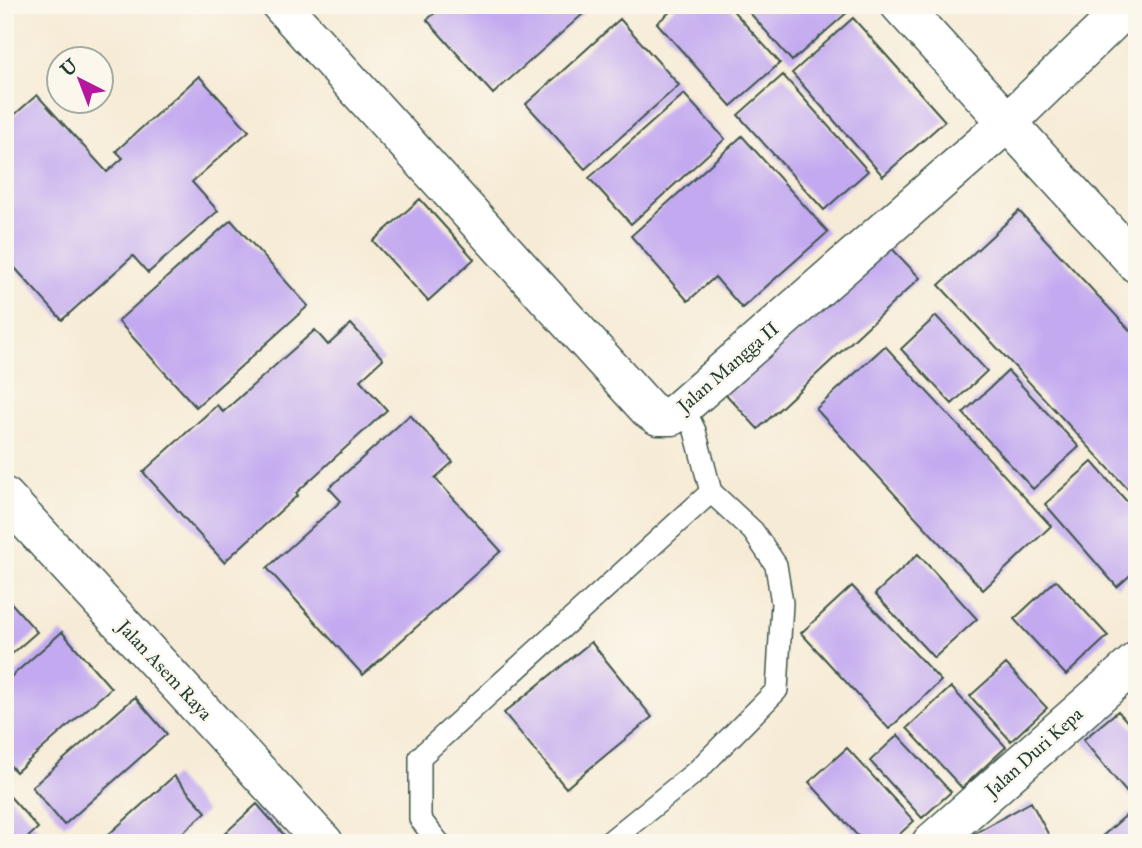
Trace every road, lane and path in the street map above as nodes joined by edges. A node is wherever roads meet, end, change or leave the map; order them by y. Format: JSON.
{"nodes":[{"id":1,"x":281,"y":5,"type":"edge"},
{"id":2,"x":900,"y":5,"type":"edge"},
{"id":3,"x":1129,"y":5,"type":"edge"},
{"id":4,"x":1008,"y":122,"type":"junction"},
{"id":5,"x":1137,"y":264,"type":"edge"},
{"id":6,"x":683,"y":406,"type":"junction"},
{"id":7,"x":711,"y":492,"type":"junction"},
{"id":8,"x":5,"y":497,"type":"edge"},
{"id":9,"x":1137,"y":661,"type":"edge"},
{"id":10,"x":324,"y":843,"type":"edge"},
{"id":11,"x":439,"y":843,"type":"edge"},
{"id":12,"x":608,"y":843,"type":"edge"},
{"id":13,"x":931,"y":843,"type":"edge"}],
"edges":[{"from":1,"to":6,"type":"street","name":"Jalan Mangga II"},
{"from":2,"to":4,"type":"street"},
{"from":3,"to":4,"type":"street","name":"Jalan Mangga II"},
{"from":4,"to":5,"type":"street"},
{"from":4,"to":6,"type":"street","name":"Jalan Mangga II"},
{"from":6,"to":7,"type":"lane"},
{"from":7,"to":11,"type":"lane"},
{"from":7,"to":12,"type":"lane"},
{"from":8,"to":10,"type":"street","name":"Jalan Asem Raya"},
{"from":9,"to":13,"type":"street","name":"Jalan Duri Kepa"}]}
